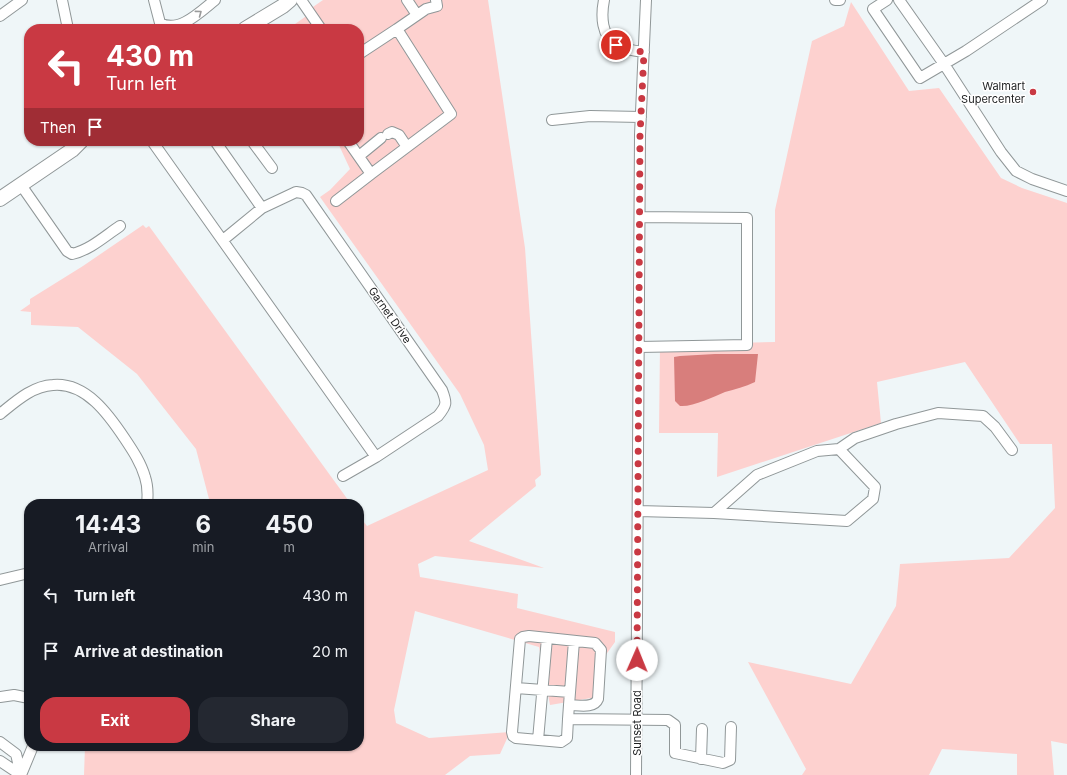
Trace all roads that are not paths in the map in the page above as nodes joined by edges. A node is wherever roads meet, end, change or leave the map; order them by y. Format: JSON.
{"nodes":[{"id":1,"x":22,"y":0,"type":"edge"},
{"id":2,"x":62,"y":0,"type":"edge"},
{"id":3,"x":154,"y":0,"type":"edge"},
{"id":4,"x":215,"y":0,"type":"edge"},
{"id":5,"x":290,"y":0,"type":"edge"},
{"id":6,"x":301,"y":0,"type":"edge"},
{"id":7,"x":407,"y":0,"type":"edge"},
{"id":8,"x":436,"y":0,"type":"edge"},
{"id":9,"x":604,"y":0,"type":"edge"},
{"id":10,"x":646,"y":0,"type":"edge"},
{"id":11,"x":835,"y":0,"type":"edge"},
{"id":12,"x":840,"y":0,"type":"edge"},
{"id":13,"x":887,"y":0,"type":"edge"},
{"id":14,"x":899,"y":0,"type":"edge"},
{"id":15,"x":1042,"y":0,"type":"edge"},
{"id":16,"x":417,"y":15,"type":"junction"},
{"id":17,"x":0,"y":16,"type":"edge"},
{"id":18,"x":67,"y":24,"type":"edge"},
{"id":19,"x":162,"y":24,"type":"edge"},
{"id":20,"x":180,"y":24,"type":"edge"},
{"id":21,"x":253,"y":24,"type":"edge"},
{"id":22,"x":318,"y":24,"type":"edge"},
{"id":23,"x":397,"y":29,"type":"junction"},
{"id":24,"x":364,"y":51,"type":"edge"},
{"id":25,"x":644,"y":52,"type":"junction"},
{"id":26,"x":944,"y":64,"type":"junction"},
{"id":27,"x":641,"y":116,"type":"junction"},
{"id":28,"x":552,"y":120,"type":"dead end"},
{"id":29,"x":76,"y":146,"type":"edge"},
{"id":30,"x":155,"y":146,"type":"edge"},
{"id":31,"x":219,"y":146,"type":"edge"},
{"id":32,"x":256,"y":146,"type":"edge"},
{"id":33,"x":352,"y":146,"type":"edge"},
{"id":34,"x":407,"y":147,"type":"junction"},
{"id":35,"x":359,"y":156,"type":"junction"},
{"id":36,"x":272,"y":168,"type":"dead end"},
{"id":37,"x":371,"y":174,"type":"junction"},
{"id":38,"x":21,"y":185,"type":"junction"},
{"id":39,"x":1067,"y":191,"type":"edge"},
{"id":40,"x":0,"y":199,"type":"edge"},
{"id":41,"x":336,"y":201,"type":"dead end"},
{"id":42,"x":262,"y":208,"type":"junction"},
{"id":43,"x":640,"y":217,"type":"junction"},
{"id":44,"x":120,"y":226,"type":"dead end"},
{"id":45,"x":223,"y":240,"type":"junction"},
{"id":46,"x":639,"y":347,"type":"junction"},
{"id":47,"x":0,"y":414,"type":"edge"},
{"id":48,"x":839,"y":449,"type":"junction"},
{"id":49,"x":1012,"y":450,"type":"dead end"},
{"id":50,"x":376,"y":457,"type":"junction"},
{"id":51,"x":343,"y":476,"type":"dead end"},
{"id":52,"x":147,"y":499,"type":"edge"},
{"id":53,"x":638,"y":511,"type":"junction"},
{"id":54,"x":714,"y":513,"type":"junction"},
{"id":55,"x":24,"y":574,"type":"edge"},
{"id":56,"x":0,"y":580,"type":"edge"},
{"id":57,"x":547,"y":638,"type":"junction"},
{"id":58,"x":574,"y":641,"type":"junction"},
{"id":59,"x":516,"y":688,"type":"junction"},
{"id":60,"x":542,"y":690,"type":"junction"},
{"id":61,"x":570,"y":692,"type":"junction"},
{"id":62,"x":0,"y":697,"type":"edge"},
{"id":63,"x":24,"y":697,"type":"edge"},
{"id":64,"x":569,"y":705,"type":"junction"},
{"id":65,"x":568,"y":719,"type":"junction"},
{"id":66,"x":637,"y":720,"type":"junction"},
{"id":67,"x":731,"y":726,"type":"dead end"},
{"id":68,"x":702,"y":729,"type":"dead end"},
{"id":69,"x":538,"y":740,"type":"junction"},
{"id":70,"x":0,"y":742,"type":"edge"},
{"id":71,"x":31,"y":751,"type":"edge"},
{"id":72,"x":701,"y":759,"type":"junction"},
{"id":73,"x":0,"y":761,"type":"edge"},
{"id":74,"x":21,"y":775,"type":"edge"},
{"id":75,"x":636,"y":775,"type":"edge"}],
"edges":[{"from":1,"to":17,"type":"street"},
{"from":2,"to":18,"type":"street"},
{"from":3,"to":19,"type":"street","one_way":true},
{"from":20,"to":4,"type":"street","one_way":true},
{"from":5,"to":21,"type":"highway"},
{"from":6,"to":22,"type":"street"},
{"from":7,"to":16,"type":"street"},
{"from":8,"to":16,"type":"street"},
{"from":9,"to":25,"type":"street"},
{"from":10,"to":25,"type":"street","name":"Sunset Road"},
{"from":11,"to":12,"type":"street"},
{"from":13,"to":26,"type":"street"},
{"from":14,"to":26,"type":"street"},
{"from":15,"to":26,"type":"street"},
{"from":16,"to":23,"type":"street"},
{"from":23,"to":24,"type":"street"},
{"from":23,"to":34,"type":"street"},
{"from":25,"to":27,"type":"street","name":"Sunset Road"},
{"from":26,"to":39,"type":"street"},
{"from":27,"to":28,"type":"street"},
{"from":27,"to":43,"type":"street","name":"Sunset Road"},
{"from":29,"to":38,"type":"highway"},
{"from":30,"to":45,"type":"street"},
{"from":31,"to":42,"type":"street"},
{"from":32,"to":36,"type":"street"},
{"from":33,"to":35,"type":"street"},
{"from":34,"to":35,"type":"street"},
{"from":34,"to":37,"type":"street"},
{"from":35,"to":37,"type":"street"},
{"from":37,"to":41,"type":"street"},
{"from":38,"to":40,"type":"highway"},
{"from":38,"to":44,"type":"street"},
{"from":42,"to":45,"type":"street","name":"Garnet Drive"},
{"from":42,"to":50,"type":"street","name":"Garnet Drive"},
{"from":43,"to":46,"type":"street","name":"Sunset Road"},
{"from":43,"to":46,"type":"street"},
{"from":45,"to":50,"type":"street"},
{"from":46,"to":53,"type":"street","name":"Sunset Road"},
{"from":47,"to":52,"type":"street"},
{"from":48,"to":49,"type":"street"},
{"from":48,"to":54,"type":"street"},
{"from":48,"to":54,"type":"street"},
{"from":50,"to":51,"type":"street","name":"Garnet Drive"},
{"from":53,"to":54,"type":"street"},
{"from":53,"to":66,"type":"street","name":"Sunset Road"},
{"from":55,"to":56,"type":"street"},
{"from":57,"to":58,"type":"street"},
{"from":57,"to":59,"type":"street"},
{"from":57,"to":60,"type":"street"},
{"from":58,"to":61,"type":"street"},
{"from":58,"to":64,"type":"street"},
{"from":59,"to":60,"type":"street"},
{"from":59,"to":69,"type":"street"},
{"from":60,"to":61,"type":"street"},
{"from":60,"to":69,"type":"street"},
{"from":61,"to":64,"type":"street"},
{"from":62,"to":63,"type":"street"},
{"from":64,"to":65,"type":"street"},
{"from":65,"to":66,"type":"street"},
{"from":65,"to":69,"type":"street"},
{"from":66,"to":72,"type":"street"},
{"from":66,"to":75,"type":"street","name":"Sunset Road"},
{"from":67,"to":72,"type":"street"},
{"from":68,"to":72,"type":"street"},
{"from":70,"to":74,"type":"street"},
{"from":71,"to":74,"type":"street"},
{"from":73,"to":74,"type":"street"}]}
